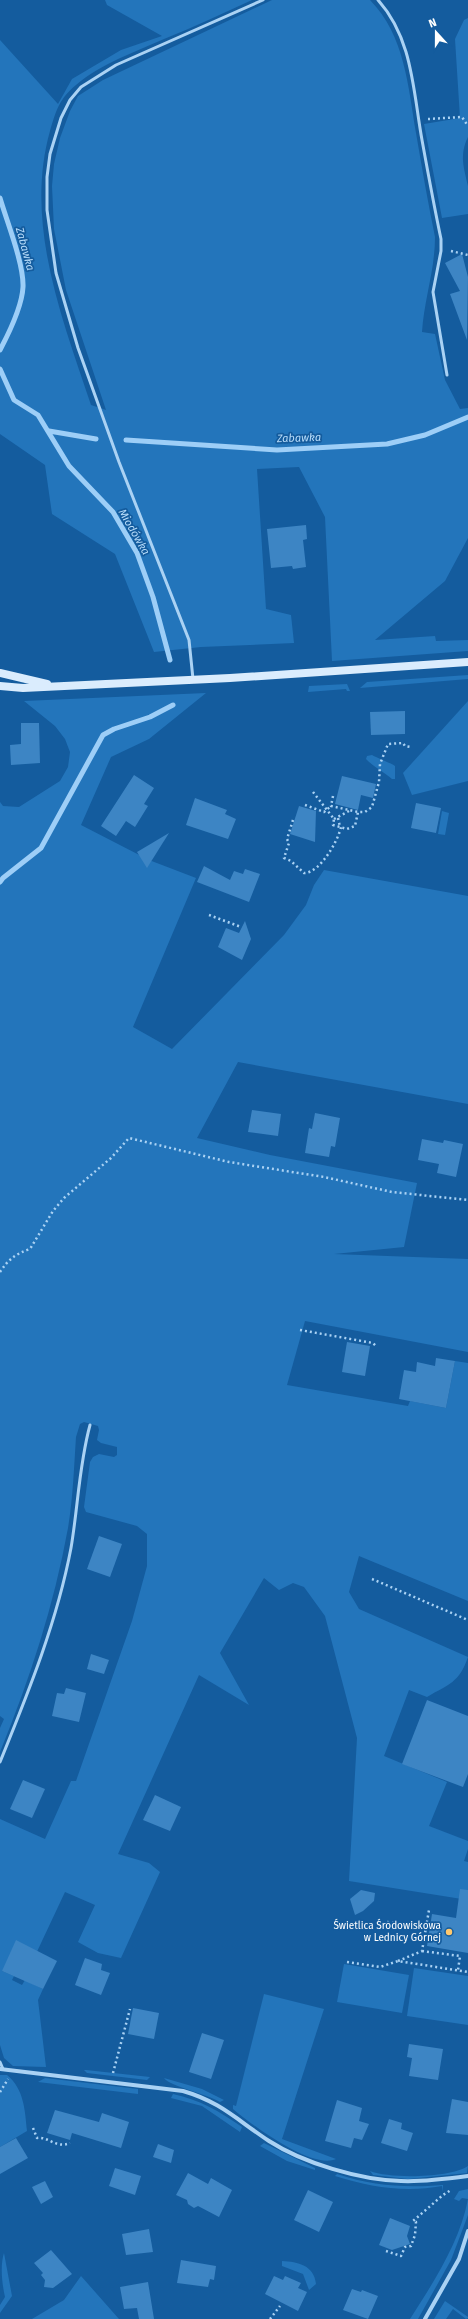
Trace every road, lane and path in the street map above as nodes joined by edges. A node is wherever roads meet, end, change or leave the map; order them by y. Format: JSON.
{"nodes":[{"id":1,"x":263,"y":0,"type":"edge"},
{"id":2,"x":378,"y":0,"type":"edge"},
{"id":3,"x":436,"y":119,"type":"dead end"},
{"id":4,"x":468,"y":126,"type":"edge"},
{"id":5,"x":441,"y":251,"type":"junction"},
{"id":6,"x":468,"y":255,"type":"edge"},
{"id":7,"x":447,"y":375,"type":"dead end"},
{"id":8,"x":468,"y":662,"type":"edge"},
{"id":9,"x":0,"y":673,"type":"edge"},
{"id":10,"x":194,"y":681,"type":"junction"},
{"id":11,"x":0,"y":686,"type":"edge"},
{"id":12,"x":58,"y":686,"type":"junction"},
{"id":13,"x":411,"y":747,"type":"dead end"},
{"id":14,"x":313,"y":792,"type":"dead end"},
{"id":15,"x":333,"y":796,"type":"dead end"},
{"id":16,"x":305,"y":805,"type":"dead end"},
{"id":17,"x":331,"y":806,"type":"junction"},
{"id":18,"x":327,"y":810,"type":"junction"},
{"id":19,"x":350,"y":810,"type":"junction"},
{"id":20,"x":358,"y":812,"type":"junction"},
{"id":21,"x":336,"y":819,"type":"junction"},
{"id":22,"x":293,"y":820,"type":"dead end"},
{"id":23,"x":340,"y":827,"type":"junction"},
{"id":24,"x":209,"y":915,"type":"dead end"},
{"id":25,"x":241,"y":927,"type":"dead end"},
{"id":26,"x":468,"y":1200,"type":"edge"},
{"id":27,"x":0,"y":1272,"type":"edge"},
{"id":28,"x":300,"y":1330,"type":"dead end"},
{"id":29,"x":376,"y":1346,"type":"dead end"},
{"id":30,"x":90,"y":1425,"type":"dead end"},
{"id":31,"x":372,"y":1579,"type":"dead end"},
{"id":32,"x":468,"y":1620,"type":"edge"},
{"id":33,"x":0,"y":1762,"type":"edge"},
{"id":34,"x":429,"y":1910,"type":"dead end"},
{"id":35,"x":387,"y":1922,"type":"dead end"},
{"id":36,"x":426,"y":1928,"type":"junction"},
{"id":37,"x":422,"y":1951,"type":"junction"},
{"id":38,"x":398,"y":1961,"type":"junction"},
{"id":39,"x":347,"y":1962,"type":"dead end"},
{"id":40,"x":458,"y":1970,"type":"junction"},
{"id":41,"x":468,"y":1972,"type":"edge"},
{"id":42,"x":130,"y":2009,"type":"dead end"},
{"id":43,"x":0,"y":2062,"type":"edge"},
{"id":44,"x":1,"y":2069,"type":"edge"},
{"id":45,"x":111,"y":2082,"type":"junction"},
{"id":46,"x":33,"y":2128,"type":"dead end"},
{"id":47,"x":70,"y":2143,"type":"dead end"},
{"id":48,"x":468,"y":2176,"type":"edge"},
{"id":49,"x":451,"y":2190,"type":"dead end"},
{"id":50,"x":468,"y":2231,"type":"edge"},
{"id":51,"x":386,"y":2251,"type":"dead end"},
{"id":52,"x":280,"y":2306,"type":"dead end"},
{"id":53,"x":270,"y":2319,"type":"edge"},
{"id":54,"x":425,"y":2319,"type":"edge"}],
"edges":[{"from":1,"to":10,"type":"lane"},
{"from":2,"to":5,"type":"lane"},
{"from":3,"to":4,"type":"path"},
{"from":5,"to":6,"type":"path"},
{"from":5,"to":7,"type":"lane"},
{"from":8,"to":10,"type":"main road"},
{"from":9,"to":12,"type":"main road"},
{"from":10,"to":12,"type":"main road"},
{"from":11,"to":12,"type":"main road"},
{"from":13,"to":20,"type":"path"},
{"from":14,"to":18,"type":"path"},
{"from":15,"to":17,"type":"path"},
{"from":16,"to":18,"type":"path"},
{"from":17,"to":18,"type":"path"},
{"from":17,"to":19,"type":"path"},
{"from":18,"to":21,"type":"path"},
{"from":19,"to":20,"type":"path"},
{"from":19,"to":21,"type":"path"},
{"from":20,"to":23,"type":"path"},
{"from":21,"to":23,"type":"path"},
{"from":21,"to":23,"type":"path"},
{"from":22,"to":23,"type":"path"},
{"from":24,"to":25,"type":"path"},
{"from":26,"to":27,"type":"path"},
{"from":28,"to":29,"type":"path"},
{"from":30,"to":33,"type":"lane"},
{"from":31,"to":32,"type":"path"},
{"from":34,"to":36,"type":"path"},
{"from":35,"to":36,"type":"path"},
{"from":36,"to":37,"type":"path"},
{"from":37,"to":38,"type":"path"},
{"from":37,"to":40,"type":"path"},
{"from":38,"to":39,"type":"path"},
{"from":38,"to":40,"type":"path"},
{"from":40,"to":41,"type":"path"},
{"from":42,"to":45,"type":"path"},
{"from":43,"to":44,"type":"lane"},
{"from":44,"to":45,"type":"street"},
{"from":45,"to":48,"type":"street"},
{"from":46,"to":47,"type":"path"},
{"from":49,"to":51,"type":"path"},
{"from":50,"to":54,"type":"street"},
{"from":52,"to":53,"type":"path"}]}
